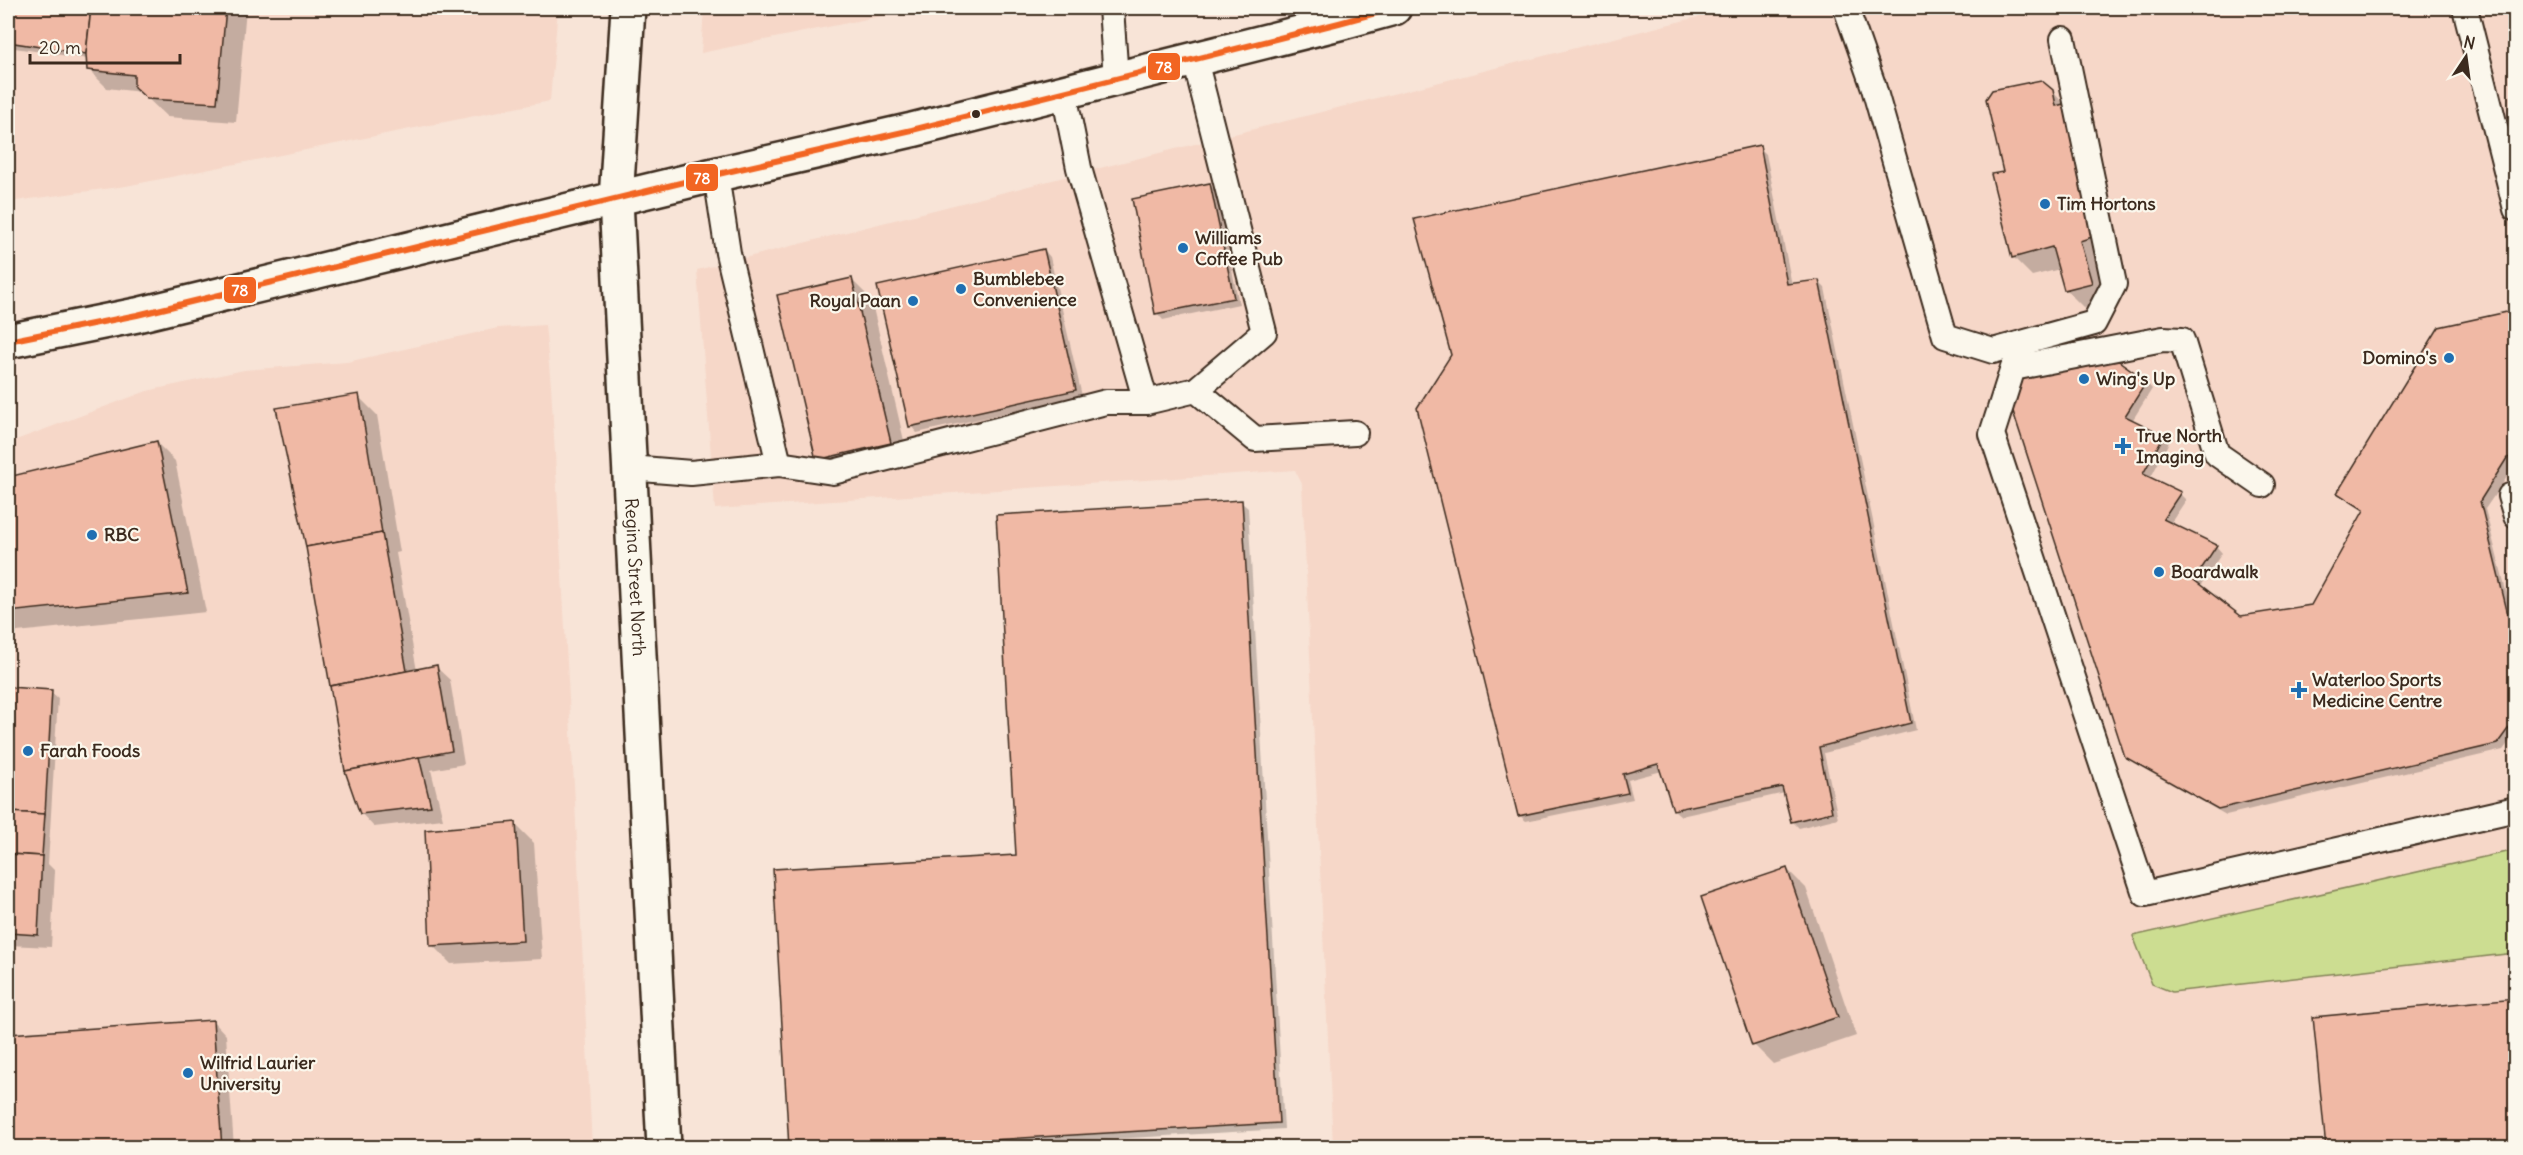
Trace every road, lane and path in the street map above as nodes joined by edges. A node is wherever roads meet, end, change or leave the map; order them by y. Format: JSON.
{"nodes":[{"id":1,"x":628,"y":8,"type":"edge"},
{"id":2,"x":1111,"y":8,"type":"edge"},
{"id":3,"x":1846,"y":8,"type":"edge"},
{"id":4,"x":2465,"y":8,"type":"edge"},
{"id":5,"x":1383,"y":9,"type":"edge"},
{"id":6,"x":2063,"y":39,"type":"dead end"},
{"id":7,"x":1195,"y":60,"type":"junction"},
{"id":8,"x":1116,"y":79,"type":"junction"},
{"id":9,"x":1064,"y":93,"type":"junction"},
{"id":10,"x":716,"y":175,"type":"junction"},
{"id":11,"x":616,"y":200,"type":"junction"},
{"id":12,"x":2516,"y":209,"type":"edge"},
{"id":13,"x":8,"y":341,"type":"edge"},
{"id":14,"x":1196,"y":390,"type":"junction"},
{"id":15,"x":1146,"y":402,"type":"junction"},
{"id":16,"x":1355,"y":433,"type":"dead end"},
{"id":17,"x":779,"y":464,"type":"junction"},
{"id":18,"x":630,"y":468,"type":"junction"},
{"id":19,"x":2262,"y":485,"type":"dead end"},
{"id":20,"x":2516,"y":494,"type":"edge"},
{"id":21,"x":2516,"y":516,"type":"edge"},
{"id":22,"x":2516,"y":809,"type":"edge"},
{"id":23,"x":664,"y":1148,"type":"edge"}],
"edges":[{"from":1,"to":11,"type":"main road","name":"Regina Street North"},
{"from":2,"to":8,"type":"lane"},
{"from":3,"to":6,"type":"lane"},
{"from":4,"to":12,"type":"lane"},
{"from":5,"to":7,"type":"main road"},
{"from":7,"to":8,"type":"main road"},
{"from":7,"to":14,"type":"lane"},
{"from":8,"to":9,"type":"main road"},
{"from":9,"to":10,"type":"main road"},
{"from":9,"to":15,"type":"lane"},
{"from":10,"to":11,"type":"main road"},
{"from":10,"to":17,"type":"lane"},
{"from":11,"to":13,"type":"main road"},
{"from":11,"to":18,"type":"main road","name":"Regina Street North"},
{"from":14,"to":15,"type":"lane"},
{"from":14,"to":16,"type":"lane"},
{"from":15,"to":17,"type":"lane"},
{"from":17,"to":18,"type":"lane"},
{"from":18,"to":23,"type":"main road","name":"Regina Street North"},
{"from":19,"to":22,"type":"lane"},
{"from":20,"to":21,"type":"lane"}]}
